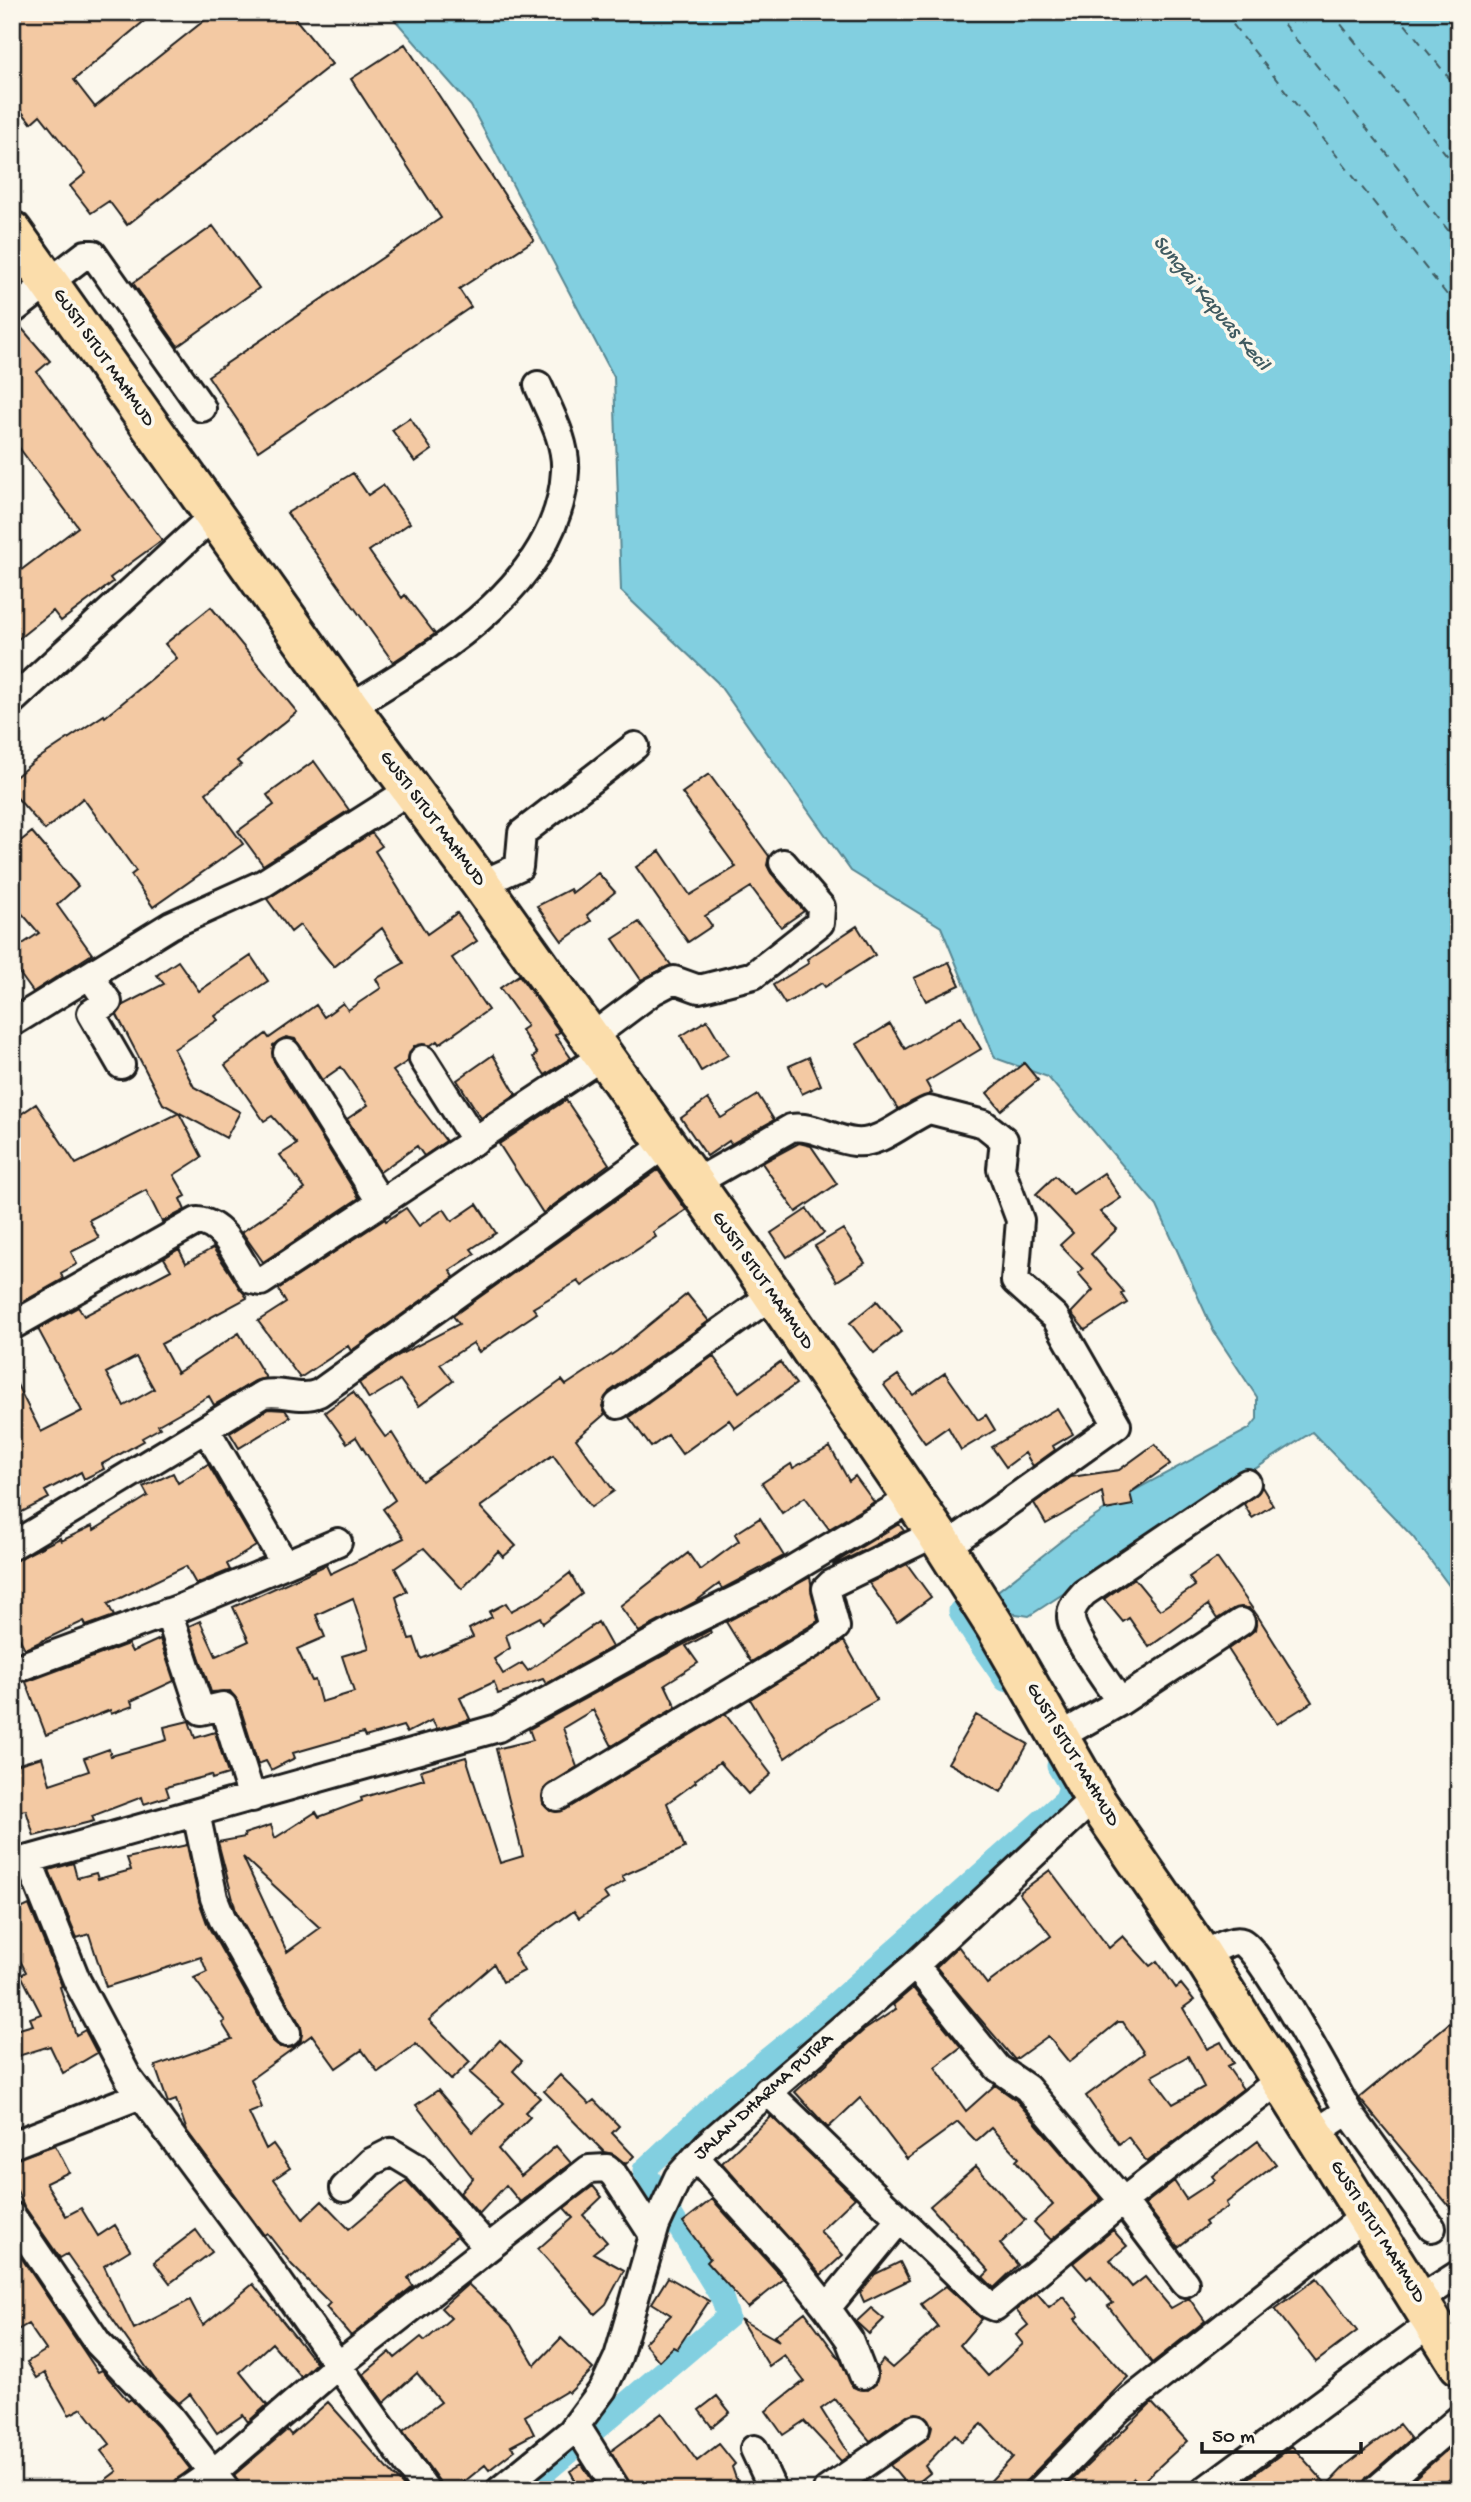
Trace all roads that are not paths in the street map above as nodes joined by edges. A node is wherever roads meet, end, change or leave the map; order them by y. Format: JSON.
{"nodes":[{"id":1,"x":12,"y":231,"type":"edge"},
{"id":2,"x":49,"y":281,"type":"junction"},
{"id":3,"x":12,"y":311,"type":"edge"},
{"id":4,"x":538,"y":385,"type":"dead end"},
{"id":5,"x":201,"y":408,"type":"dead end"},
{"id":6,"x":217,"y":519,"type":"junction"},
{"id":7,"x":12,"y":701,"type":"edge"},
{"id":8,"x":349,"y":707,"type":"junction"},
{"id":9,"x":635,"y":746,"type":"dead end"},
{"id":10,"x":410,"y":790,"type":"junction"},
{"id":11,"x":783,"y":863,"type":"dead end"},
{"id":12,"x":481,"y":884,"type":"junction"},
{"id":13,"x":90,"y":976,"type":"junction"},
{"id":14,"x":12,"y":1023,"type":"edge"},
{"id":15,"x":595,"y":1048,"type":"junction"},
{"id":16,"x":287,"y":1053,"type":"dead end"},
{"id":17,"x":423,"y":1059,"type":"dead end"},
{"id":18,"x":121,"y":1065,"type":"dead end"},
{"id":19,"x":475,"y":1141,"type":"junction"},
{"id":20,"x":666,"y":1144,"type":"junction"},
{"id":21,"x":693,"y":1184,"type":"junction"},
{"id":22,"x":382,"y":1203,"type":"junction"},
{"id":23,"x":772,"y":1295,"type":"junction"},
{"id":24,"x":12,"y":1326,"type":"edge"},
{"id":25,"x":618,"y":1405,"type":"dead end"},
{"id":26,"x":205,"y":1429,"type":"junction"},
{"id":27,"x":1247,"y":1483,"type":"dead end"},
{"id":28,"x":912,"y":1498,"type":"junction"},
{"id":29,"x":338,"y":1542,"type":"dead end"},
{"id":30,"x":12,"y":1546,"type":"edge"},
{"id":31,"x":947,"y":1550,"type":"junction"},
{"id":32,"x":284,"y":1563,"type":"junction"},
{"id":33,"x":168,"y":1612,"type":"junction"},
{"id":34,"x":1241,"y":1622,"type":"dead end"},
{"id":35,"x":12,"y":1670,"type":"edge"},
{"id":36,"x":1120,"y":1702,"type":"junction"},
{"id":37,"x":1060,"y":1736,"type":"junction"},
{"id":38,"x":557,"y":1797,"type":"dead end"},
{"id":39,"x":252,"y":1798,"type":"junction"},
{"id":40,"x":1094,"y":1798,"type":"junction"},
{"id":41,"x":196,"y":1813,"type":"junction"},
{"id":42,"x":20,"y":1862,"type":"edge"},
{"id":43,"x":1202,"y":1955,"type":"junction"},
{"id":44,"x":915,"y":1965,"type":"junction"},
{"id":45,"x":288,"y":2033,"type":"dead end"},
{"id":46,"x":1281,"y":2079,"type":"junction"},
{"id":47,"x":767,"y":2091,"type":"junction"},
{"id":48,"x":141,"y":2095,"type":"junction"},
{"id":49,"x":1348,"y":2111,"type":"junction"},
{"id":50,"x":1315,"y":2133,"type":"junction"},
{"id":51,"x":12,"y":2145,"type":"edge"},
{"id":52,"x":687,"y":2167,"type":"junction"},
{"id":53,"x":344,"y":2188,"type":"dead end"},
{"id":54,"x":1123,"y":2201,"type":"junction"},
{"id":55,"x":1366,"y":2215,"type":"junction"},
{"id":56,"x":12,"y":2216,"type":"edge"},
{"id":57,"x":900,"y":2219,"type":"junction"},
{"id":58,"x":1432,"y":2228,"type":"dead end"},
{"id":59,"x":654,"y":2230,"type":"junction"},
{"id":60,"x":488,"y":2248,"type":"junction"},
{"id":61,"x":1459,"y":2274,"type":"edge"},
{"id":62,"x":1185,"y":2283,"type":"dead end"},
{"id":63,"x":827,"y":2308,"type":"junction"},
{"id":64,"x":1427,"y":2310,"type":"junction"},
{"id":65,"x":1458,"y":2360,"type":"edge"},
{"id":66,"x":337,"y":2367,"type":"junction"},
{"id":67,"x":863,"y":2375,"type":"dead end"},
{"id":68,"x":1459,"y":2419,"type":"edge"},
{"id":69,"x":916,"y":2428,"type":"dead end"},
{"id":70,"x":584,"y":2437,"type":"junction"},
{"id":71,"x":754,"y":2449,"type":"dead end"},
{"id":72,"x":220,"y":2481,"type":"edge"},
{"id":73,"x":187,"y":2490,"type":"edge"},
{"id":74,"x":426,"y":2490,"type":"edge"},
{"id":75,"x":500,"y":2490,"type":"edge"},
{"id":76,"x":617,"y":2490,"type":"edge"},
{"id":77,"x":773,"y":2490,"type":"edge"},
{"id":78,"x":827,"y":2490,"type":"edge"},
{"id":79,"x":1040,"y":2490,"type":"edge"},
{"id":80,"x":1205,"y":2490,"type":"edge"},
{"id":81,"x":1376,"y":2490,"type":"edge"}],
"edges":[{"from":1,"to":2,"type":"highway","name":"GUSTI SITUT MAHMUD"},
{"from":2,"to":3,"type":"street"},
{"from":2,"to":5,"type":"street"},
{"from":2,"to":6,"type":"highway","name":"GUSTI SITUT MAHMUD"},
{"from":4,"to":8,"type":"street"},
{"from":6,"to":7,"type":"street"},
{"from":6,"to":8,"type":"highway","name":"GUSTI SITUT MAHMUD"},
{"from":8,"to":10,"type":"highway","name":"GUSTI SITUT MAHMUD"},
{"from":9,"to":12,"type":"street"},
{"from":10,"to":12,"type":"highway","name":"GUSTI SITUT MAHMUD"},
{"from":10,"to":13,"type":"street"},
{"from":11,"to":15,"type":"street"},
{"from":12,"to":15,"type":"highway","name":"GUSTI SITUT MAHMUD"},
{"from":13,"to":14,"type":"street"},
{"from":13,"to":18,"type":"street"},
{"from":15,"to":19,"type":"street"},
{"from":15,"to":20,"type":"highway","name":"GUSTI SITUT MAHMUD"},
{"from":16,"to":22,"type":"street"},
{"from":17,"to":19,"type":"street"},
{"from":19,"to":22,"type":"street"},
{"from":20,"to":21,"type":"highway","name":"GUSTI SITUT MAHMUD"},
{"from":20,"to":26,"type":"street"},
{"from":21,"to":23,"type":"highway","name":"GUSTI SITUT MAHMUD"},
{"from":21,"to":31,"type":"street"},
{"from":22,"to":24,"type":"street"},
{"from":23,"to":25,"type":"street"},
{"from":23,"to":28,"type":"highway","name":"GUSTI SITUT MAHMUD"},
{"from":26,"to":30,"type":"street"},
{"from":26,"to":32,"type":"street"},
{"from":27,"to":36,"type":"street"},
{"from":28,"to":31,"type":"highway","name":"GUSTI SITUT MAHMUD"},
{"from":28,"to":39,"type":"street"},
{"from":29,"to":32,"type":"street"},
{"from":31,"to":37,"type":"highway","name":"GUSTI SITUT MAHMUD"},
{"from":31,"to":38,"type":"street"},
{"from":32,"to":33,"type":"street"},
{"from":33,"to":35,"type":"street"},
{"from":33,"to":39,"type":"street"},
{"from":34,"to":36,"type":"street"},
{"from":36,"to":37,"type":"street"},
{"from":37,"to":40,"type":"highway","name":"GUSTI SITUT MAHMUD"},
{"from":39,"to":41,"type":"street"},
{"from":40,"to":43,"type":"highway","name":"GUSTI SITUT MAHMUD"},
{"from":40,"to":44,"type":"street","name":"JALAN DHARMA PUTRA"},
{"from":41,"to":42,"type":"street"},
{"from":41,"to":45,"type":"street"},
{"from":42,"to":48,"type":"street"},
{"from":43,"to":46,"type":"highway","name":"GUSTI SITUT MAHMUD"},
{"from":43,"to":49,"type":"street"},
{"from":44,"to":47,"type":"street","name":"JALAN DHARMA PUTRA"},
{"from":44,"to":54,"type":"street"},
{"from":46,"to":50,"type":"highway","name":"GUSTI SITUT MAHMUD"},
{"from":46,"to":54,"type":"street"},
{"from":47,"to":52,"type":"street","name":"JALAN DHARMA PUTRA"},
{"from":47,"to":57,"type":"street"},
{"from":48,"to":51,"type":"street"},
{"from":48,"to":66,"type":"street"},
{"from":49,"to":50,"type":"street"},
{"from":49,"to":58,"type":"street"},
{"from":50,"to":55,"type":"highway","name":"GUSTI SITUT MAHMUD"},
{"from":52,"to":59,"type":"street","name":"JALAN DHARMA PUTRA"},
{"from":52,"to":63,"type":"street"},
{"from":53,"to":60,"type":"street"},
{"from":54,"to":57,"type":"street"},
{"from":54,"to":62,"type":"street"},
{"from":55,"to":64,"type":"highway","name":"GUSTI SITUT MAHMUD"},
{"from":55,"to":79,"type":"street"},
{"from":56,"to":72,"type":"street"},
{"from":57,"to":63,"type":"street"},
{"from":59,"to":60,"type":"street"},
{"from":59,"to":70,"type":"street","name":"JALAN DHARMA PUTRA"},
{"from":60,"to":66,"type":"street"},
{"from":61,"to":64,"type":"street"},
{"from":63,"to":67,"type":"street"},
{"from":64,"to":65,"type":"highway","name":"GUSTI SITUT MAHMUD"},
{"from":64,"to":80,"type":"street"},
{"from":66,"to":72,"type":"street"},
{"from":66,"to":74,"type":"street"},
{"from":68,"to":81,"type":"street"},
{"from":69,"to":78,"type":"street"},
{"from":70,"to":75,"type":"street","name":"JALAN DHARMA PUTRA"},
{"from":70,"to":76,"type":"street"},
{"from":71,"to":77,"type":"street"},
{"from":72,"to":73,"type":"street"}]}
